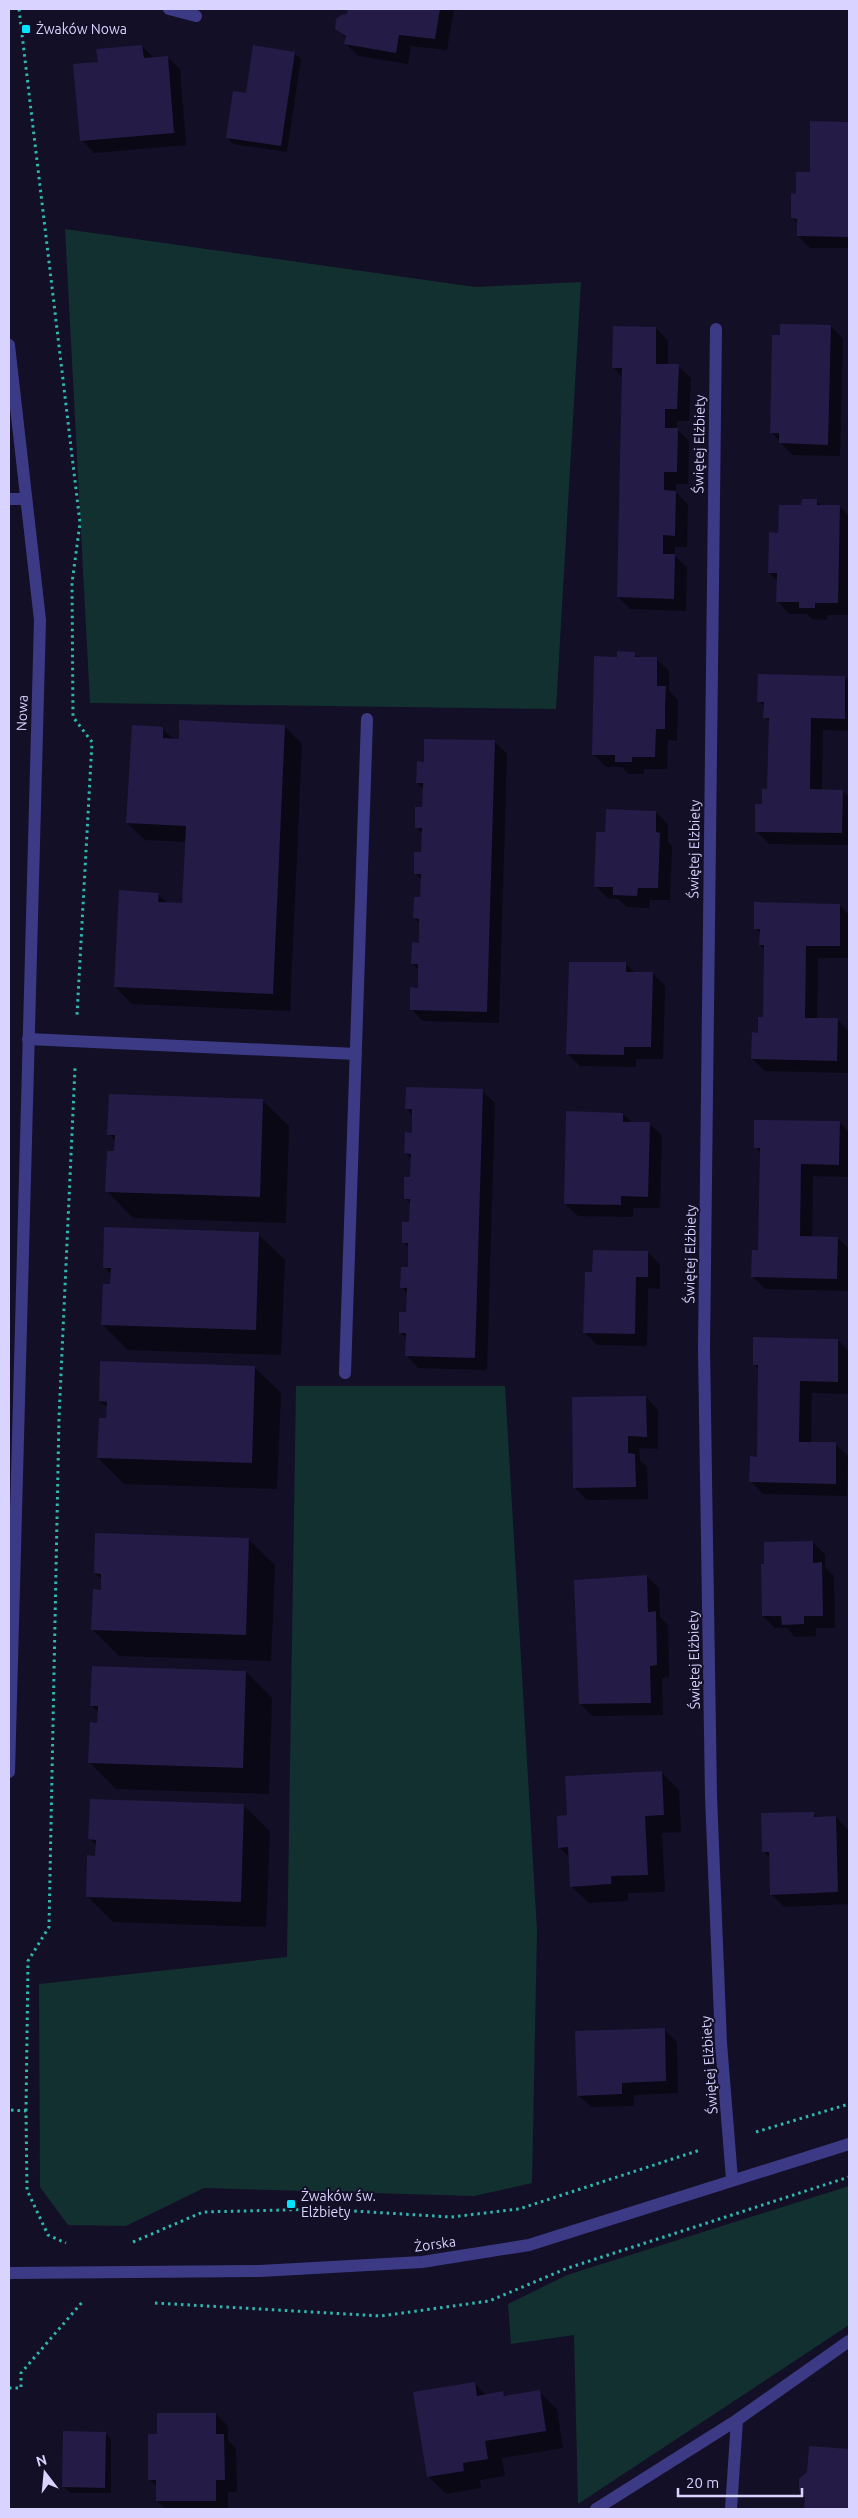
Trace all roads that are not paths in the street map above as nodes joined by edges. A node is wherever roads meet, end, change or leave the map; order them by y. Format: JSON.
{"nodes":[{"id":1,"x":169,"y":9,"type":"edge"},
{"id":2,"x":196,"y":16,"type":"dead end"},
{"id":3,"x":716,"y":329,"type":"dead end"},
{"id":4,"x":9,"y":346,"type":"edge"},
{"id":5,"x":26,"y":498,"type":"junction"},
{"id":6,"x":9,"y":499,"type":"edge"},
{"id":7,"x":367,"y":718,"type":"dead end"},
{"id":8,"x":28,"y":1040,"type":"junction"},
{"id":9,"x":356,"y":1054,"type":"junction"},
{"id":10,"x":346,"y":1374,"type":"dead end"},
{"id":11,"x":9,"y":1772,"type":"edge"},
{"id":12,"x":849,"y":2144,"type":"edge"},
{"id":13,"x":732,"y":2179,"type":"junction"},
{"id":14,"x":9,"y":2274,"type":"edge"},
{"id":15,"x":849,"y":2341,"type":"edge"},
{"id":16,"x":737,"y":2420,"type":"junction"},
{"id":17,"x":596,"y":2509,"type":"edge"},
{"id":18,"x":731,"y":2509,"type":"edge"}],
"edges":[{"from":1,"to":2,"type":"street"},
{"from":3,"to":13,"type":"street","name":"Świętej Elżbiety"},
{"from":4,"to":5,"type":"street","name":"Nowa"},
{"from":5,"to":6,"type":"street"},
{"from":5,"to":8,"type":"street","name":"Nowa"},
{"from":7,"to":9,"type":"street"},
{"from":8,"to":9,"type":"street"},
{"from":8,"to":11,"type":"street","name":"Nowa"},
{"from":9,"to":10,"type":"street"},
{"from":12,"to":13,"type":"street","name":"Żorska"},
{"from":13,"to":14,"type":"street","name":"Żorska"},
{"from":15,"to":16,"type":"street"},
{"from":16,"to":17,"type":"street"},
{"from":16,"to":18,"type":"street"}]}
